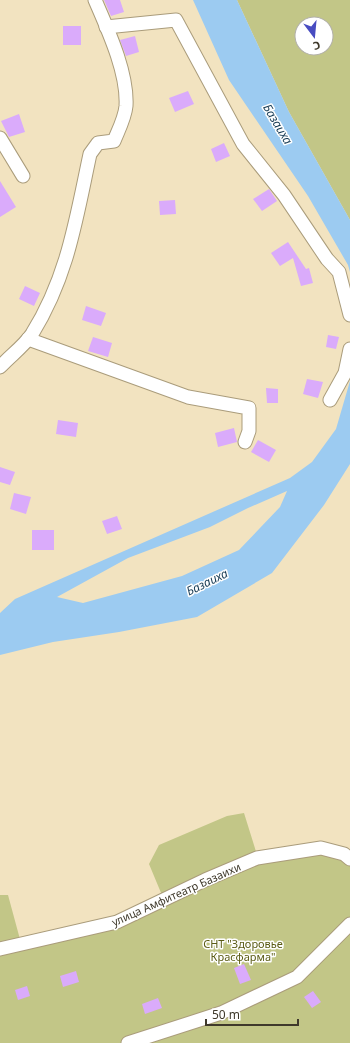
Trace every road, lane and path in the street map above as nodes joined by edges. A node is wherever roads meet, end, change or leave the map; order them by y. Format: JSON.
{"nodes":[{"id":1,"x":95,"y":0,"type":"edge"},
{"id":2,"x":106,"y":28,"type":"junction"},
{"id":3,"x":0,"y":138,"type":"edge"},
{"id":4,"x":23,"y":176,"type":"dead end"},
{"id":5,"x":350,"y":315,"type":"edge"},
{"id":6,"x":28,"y":339,"type":"junction"},
{"id":7,"x":350,"y":349,"type":"edge"},
{"id":8,"x":0,"y":367,"type":"edge"},
{"id":9,"x":330,"y":400,"type":"dead end"},
{"id":10,"x":244,"y":442,"type":"dead end"},
{"id":11,"x":350,"y":859,"type":"edge"},
{"id":12,"x":350,"y":924,"type":"edge"},
{"id":13,"x":0,"y":949,"type":"edge"},
{"id":14,"x":128,"y":1043,"type":"edge"}],
"edges":[{"from":1,"to":2,"type":"street"},
{"from":2,"to":5,"type":"street"},
{"from":2,"to":6,"type":"street"},
{"from":3,"to":4,"type":"street"},
{"from":6,"to":8,"type":"street"},
{"from":6,"to":10,"type":"street"},
{"from":7,"to":9,"type":"street"},
{"from":11,"to":13,"type":"street","name":"улица Амфитеатр Базаихи"},
{"from":12,"to":14,"type":"street"}]}
